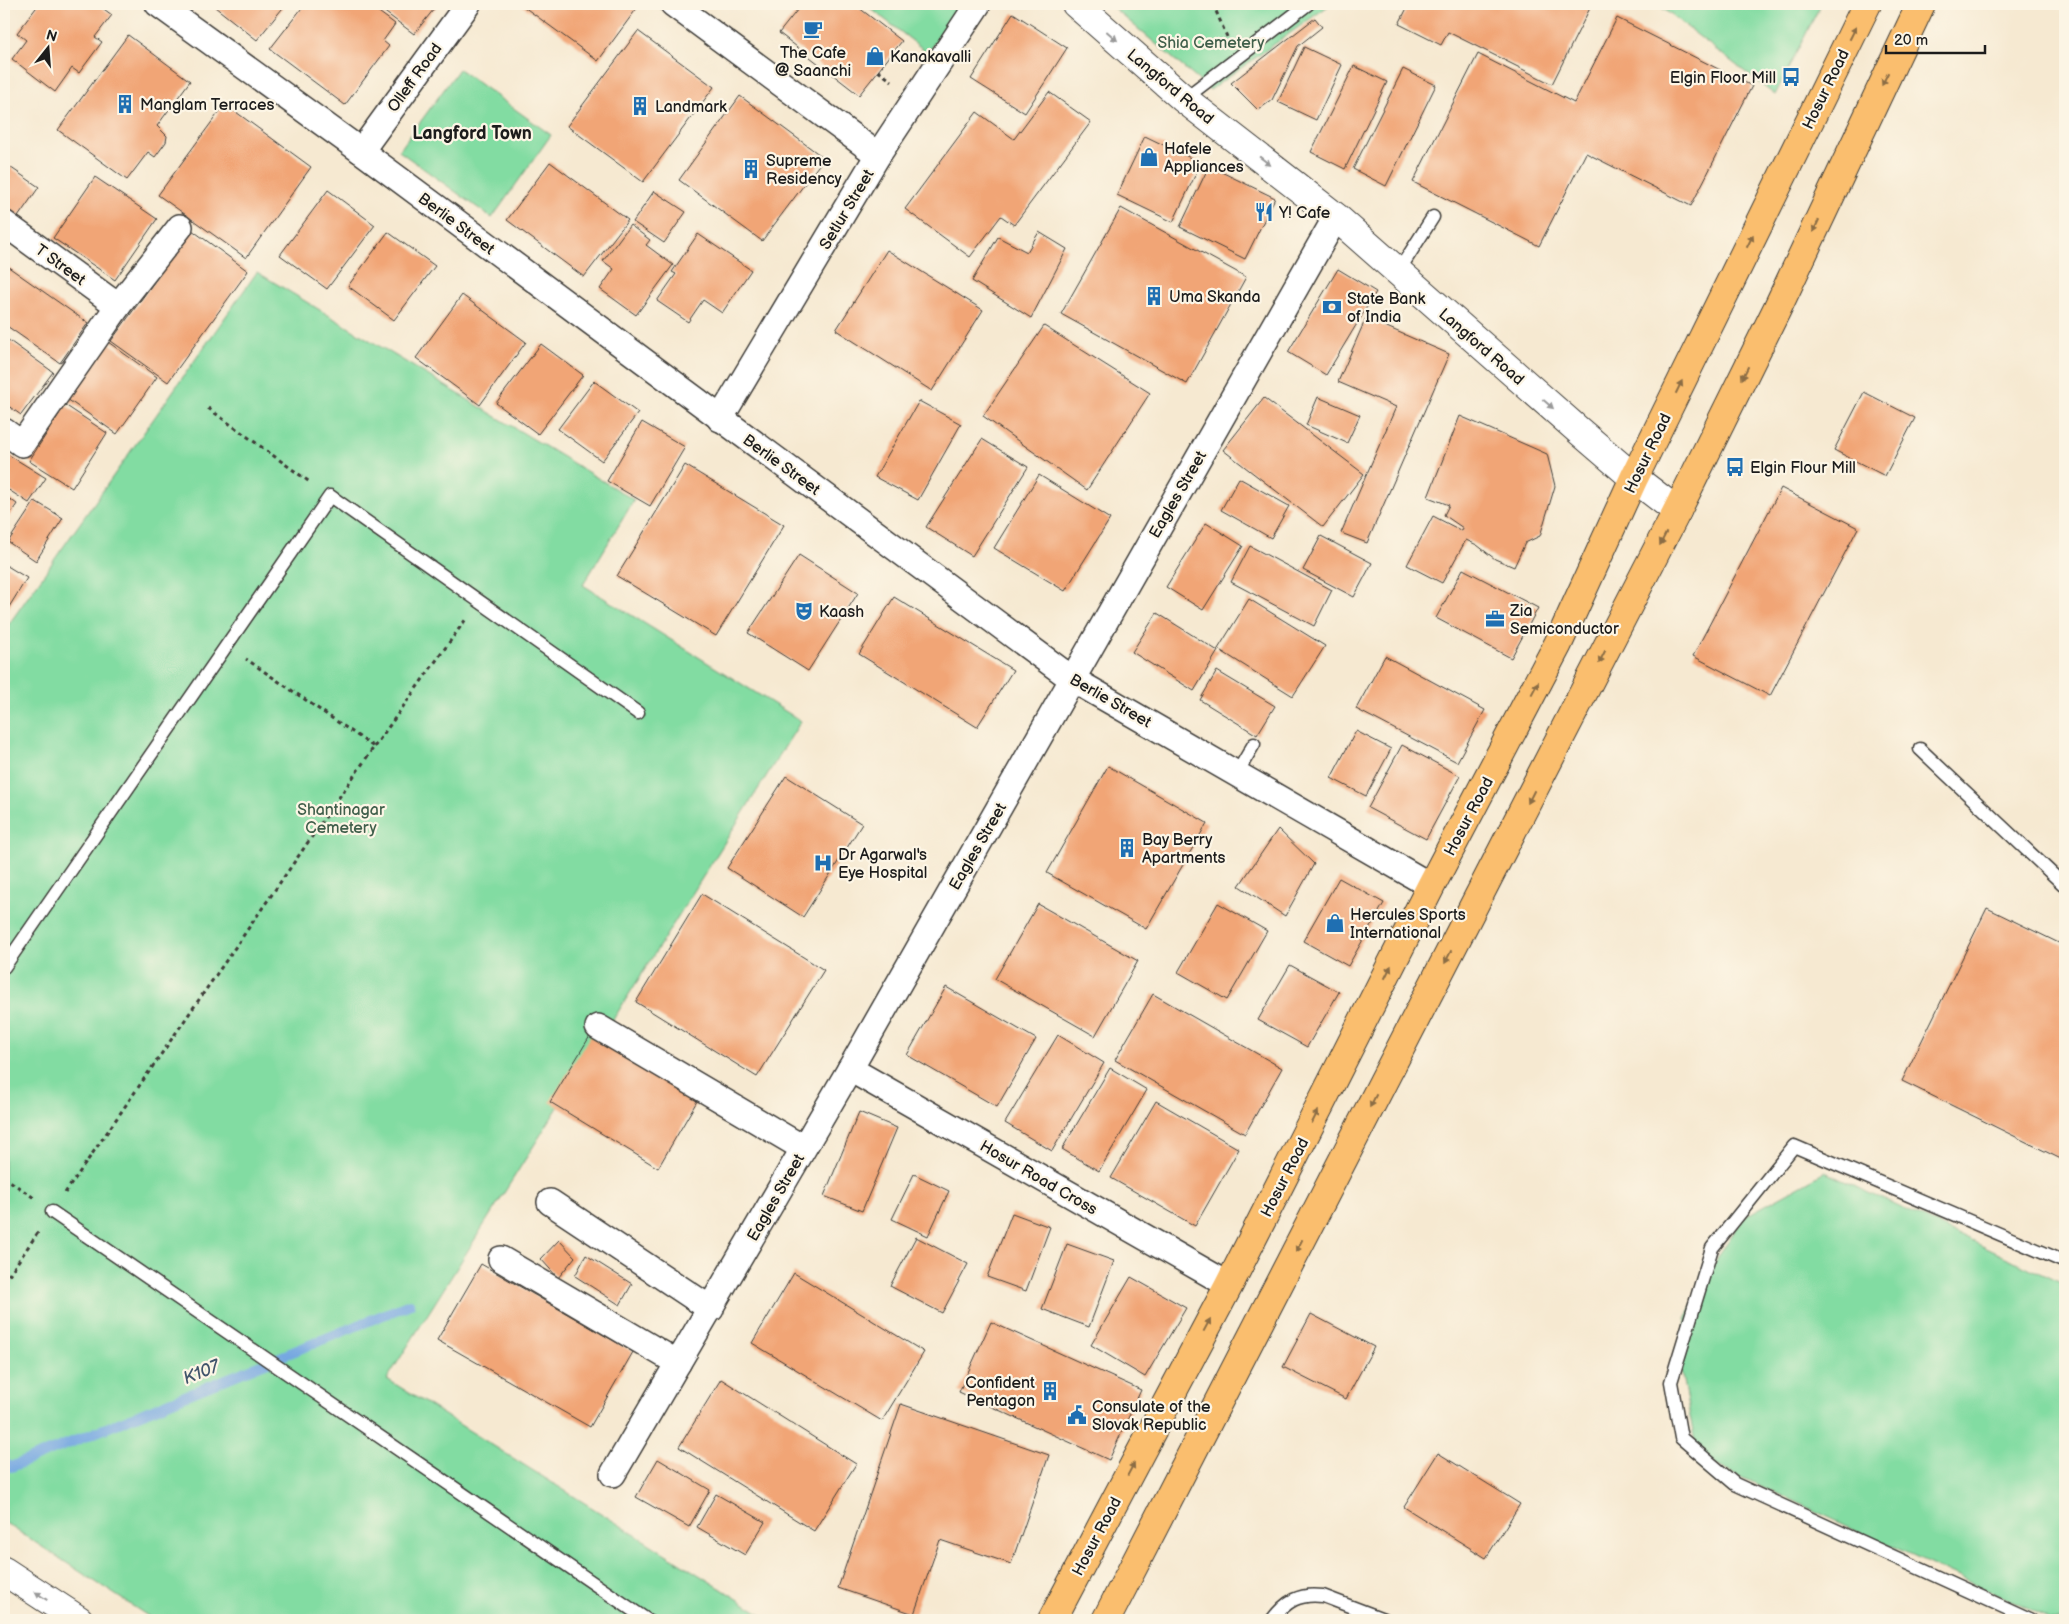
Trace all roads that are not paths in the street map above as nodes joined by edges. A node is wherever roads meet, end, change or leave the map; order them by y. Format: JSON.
{"nodes":[{"id":1,"x":158,"y":4,"type":"edge"},
{"id":2,"x":468,"y":4,"type":"edge"},
{"id":3,"x":673,"y":4,"type":"edge"},
{"id":4,"x":978,"y":4,"type":"edge"},
{"id":5,"x":1076,"y":4,"type":"edge"},
{"id":6,"x":1308,"y":4,"type":"edge"},
{"id":7,"x":1867,"y":4,"type":"edge"},
{"id":8,"x":1921,"y":4,"type":"edge"},
{"id":9,"x":1184,"y":99,"type":"junction"},
{"id":10,"x":361,"y":151,"type":"junction"},
{"id":11,"x":878,"y":155,"type":"junction"},
{"id":12,"x":1433,"y":216,"type":"dead end"},
{"id":13,"x":1336,"y":217,"type":"junction"},
{"id":14,"x":4,"y":222,"type":"edge"},
{"id":15,"x":180,"y":227,"type":"dead end"},
{"id":16,"x":1398,"y":272,"type":"junction"},
{"id":17,"x":118,"y":306,"type":"junction"},
{"id":18,"x":720,"y":419,"type":"junction"},
{"id":19,"x":4,"y":432,"type":"edge"},
{"id":20,"x":1634,"y":478,"type":"junction"},
{"id":21,"x":1677,"y":510,"type":"junction"},
{"id":22,"x":1072,"y":679,"type":"junction"},
{"id":23,"x":638,"y":713,"type":"dead end"},
{"id":24,"x":1254,"y":744,"type":"dead end"},
{"id":25,"x":1920,"y":749,"type":"dead end"},
{"id":26,"x":1237,"y":773,"type":"junction"},
{"id":27,"x":1431,"y":886,"type":"junction"},
{"id":28,"x":2065,"y":886,"type":"edge"},
{"id":29,"x":4,"y":967,"type":"edge"},
{"id":30,"x":598,"y":1027,"type":"dead end"},
{"id":31,"x":850,"y":1069,"type":"junction"},
{"id":32,"x":803,"y":1148,"type":"junction"},
{"id":33,"x":550,"y":1202,"type":"dead end"},
{"id":34,"x":52,"y":1212,"type":"road end"},
{"id":35,"x":501,"y":1259,"type":"dead end"},
{"id":36,"x":2065,"y":1262,"type":"edge"},
{"id":37,"x":1229,"y":1285,"type":"junction"},
{"id":38,"x":711,"y":1308,"type":"junction"},
{"id":39,"x":678,"y":1363,"type":"junction"},
{"id":40,"x":613,"y":1474,"type":"dead end"},
{"id":41,"x":4,"y":1571,"type":"edge"},
{"id":42,"x":79,"y":1620,"type":"edge"},
{"id":43,"x":647,"y":1620,"type":"edge"},
{"id":44,"x":1052,"y":1620,"type":"edge"},
{"id":45,"x":1106,"y":1620,"type":"edge"},
{"id":46,"x":1272,"y":1620,"type":"edge"},
{"id":47,"x":1386,"y":1620,"type":"edge"},
{"id":48,"x":2032,"y":1620,"type":"edge"}],
"edges":[{"from":1,"to":10,"type":"street","name":"Berlie Street"},
{"from":2,"to":10,"type":"street","name":"Olleff Road"},
{"from":3,"to":11,"type":"street"},
{"from":4,"to":11,"type":"street","name":"Setlur Street"},
{"from":5,"to":9,"type":"street","name":"Langford Road","one_way":true},
{"from":6,"to":9,"type":"lane"},
{"from":20,"to":7,"type":"main road","name":"Hosur Road","one_way":true},
{"from":8,"to":21,"type":"main road","one_way":true},
{"from":9,"to":13,"type":"street","name":"Langford Road","one_way":true},
{"from":10,"to":18,"type":"street","name":"Berlie Street"},
{"from":11,"to":18,"type":"street","name":"Setlur Street"},
{"from":12,"to":16,"type":"lane"},
{"from":13,"to":16,"type":"street","name":"Langford Road"},
{"from":13,"to":22,"type":"street","name":"Eagles Street"},
{"from":14,"to":17,"type":"street","name":"T Street"},
{"from":15,"to":17,"type":"street"},
{"from":16,"to":20,"type":"street","name":"Langford Road","one_way":true},
{"from":17,"to":19,"type":"street"},
{"from":18,"to":22,"type":"street","name":"Berlie Street"},
{"from":20,"to":21,"type":"street","name":"Langford Road"},
{"from":27,"to":20,"type":"main road","name":"Hosur Road","one_way":true},
{"from":21,"to":45,"type":"main road","one_way":true},
{"from":22,"to":26,"type":"street","name":"Berlie Street"},
{"from":22,"to":31,"type":"street","name":"Eagles Street"},
{"from":23,"to":29,"type":"lane"},
{"from":24,"to":26,"type":"lane"},
{"from":25,"to":28,"type":"lane"},
{"from":26,"to":27,"type":"street","name":"Berlie Street"},
{"from":37,"to":27,"type":"main road","name":"Hosur Road","one_way":true},
{"from":30,"to":32,"type":"street"},
{"from":31,"to":32,"type":"street","name":"Eagles Street"},
{"from":31,"to":37,"type":"street","name":"Hosur Road Cross"},
{"from":32,"to":38,"type":"street","name":"Eagles Street"},
{"from":33,"to":38,"type":"street"},
{"from":34,"to":43,"type":"lane"},
{"from":35,"to":39,"type":"street"},
{"from":36,"to":48,"type":"lane"},
{"from":44,"to":37,"type":"main road","name":"Hosur Road","one_way":true},
{"from":38,"to":39,"type":"street","name":"Eagles Street"},
{"from":39,"to":40,"type":"street","name":"Eagles Street"},
{"from":42,"to":41,"type":"street","one_way":true},
{"from":46,"to":47,"type":"lane"}]}
